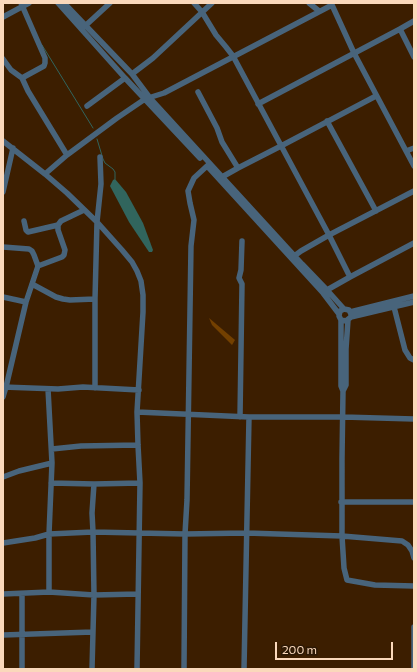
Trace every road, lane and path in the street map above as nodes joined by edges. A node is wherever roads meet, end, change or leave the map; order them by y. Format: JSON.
{"nodes":[{"id":1,"x":29,"y":3,"type":"edge"},
{"id":2,"x":58,"y":3,"type":"edge"},
{"id":3,"x":64,"y":3,"type":"edge"},
{"id":4,"x":110,"y":3,"type":"edge"},
{"id":5,"x":194,"y":3,"type":"edge"},
{"id":6,"x":212,"y":3,"type":"edge"},
{"id":7,"x":309,"y":3,"type":"edge"},
{"id":8,"x":334,"y":4,"type":"edge"},
{"id":9,"x":21,"y":5,"type":"edge"},
{"id":10,"x":319,"y":11,"type":"junction"},
{"id":11,"x":202,"y":12,"type":"junction"},
{"id":12,"x":3,"y":17,"type":"edge"},
{"id":13,"x":414,"y":21,"type":"edge"},
{"id":14,"x":85,"y":26,"type":"junction"},
{"id":15,"x":400,"y":29,"type":"junction"},
{"id":16,"x":354,"y":53,"type":"junction"},
{"id":17,"x":233,"y":56,"type":"junction"},
{"id":18,"x":414,"y":56,"type":"edge"},
{"id":19,"x":3,"y":60,"type":"edge"},
{"id":20,"x":132,"y":74,"type":"junction"},
{"id":21,"x":22,"y":78,"type":"junction"},
{"id":22,"x":126,"y":78,"type":"junction"},
{"id":23,"x":198,"y":92,"type":"dead end"},
{"id":24,"x":376,"y":96,"type":"junction"},
{"id":25,"x":148,"y":98,"type":"junction"},
{"id":26,"x":258,"y":104,"type":"junction"},
{"id":27,"x":88,"y":106,"type":"dead end"},
{"id":28,"x":327,"y":121,"type":"junction"},
{"id":29,"x":3,"y":141,"type":"edge"},
{"id":30,"x":281,"y":146,"type":"junction"},
{"id":31,"x":13,"y":148,"type":"junction"},
{"id":32,"x":414,"y":148,"type":"edge"},
{"id":33,"x":406,"y":151,"type":"junction"},
{"id":34,"x":67,"y":155,"type":"junction"},
{"id":35,"x":100,"y":157,"type":"dead end"},
{"id":36,"x":207,"y":166,"type":"junction"},
{"id":37,"x":414,"y":166,"type":"edge"},
{"id":38,"x":238,"y":168,"type":"junction"},
{"id":39,"x":45,"y":174,"type":"junction"},
{"id":40,"x":222,"y":177,"type":"junction"},
{"id":41,"x":414,"y":191,"type":"edge"},
{"id":42,"x":3,"y":192,"type":"edge"},
{"id":43,"x":84,"y":210,"type":"junction"},
{"id":44,"x":376,"y":211,"type":"junction"},
{"id":45,"x":24,"y":221,"type":"dead end"},
{"id":46,"x":97,"y":222,"type":"junction"},
{"id":47,"x":58,"y":225,"type":"junction"},
{"id":48,"x":329,"y":235,"type":"junction"},
{"id":49,"x":242,"y":241,"type":"dead end"},
{"id":50,"x":414,"y":243,"type":"edge"},
{"id":51,"x":3,"y":248,"type":"edge"},
{"id":52,"x":293,"y":257,"type":"junction"},
{"id":53,"x":38,"y":266,"type":"junction"},
{"id":54,"x":350,"y":276,"type":"junction"},
{"id":55,"x":32,"y":284,"type":"junction"},
{"id":56,"x":327,"y":290,"type":"junction"},
{"id":57,"x":414,"y":296,"type":"edge"},
{"id":58,"x":3,"y":297,"type":"edge"},
{"id":59,"x":95,"y":299,"type":"junction"},
{"id":60,"x":26,"y":302,"type":"junction"},
{"id":61,"x":414,"y":302,"type":"edge"},
{"id":62,"x":394,"y":307,"type":"junction"},
{"id":63,"x":344,"y":309,"type":"junction"},
{"id":64,"x":340,"y":317,"type":"junction"},
{"id":65,"x":350,"y":317,"type":"junction"},
{"id":66,"x":414,"y":360,"type":"edge"},
{"id":67,"x":5,"y":387,"type":"edge"},
{"id":68,"x":95,"y":388,"type":"junction"},
{"id":69,"x":48,"y":389,"type":"junction"},
{"id":70,"x":139,"y":390,"type":"junction"},
{"id":71,"x":343,"y":391,"type":"junction"},
{"id":72,"x":3,"y":397,"type":"edge"},
{"id":73,"x":138,"y":412,"type":"junction"},
{"id":74,"x":188,"y":414,"type":"junction"},
{"id":75,"x":240,"y":417,"type":"junction"},
{"id":76,"x":249,"y":417,"type":"junction"},
{"id":77,"x":343,"y":417,"type":"junction"},
{"id":78,"x":414,"y":419,"type":"edge"},
{"id":79,"x":138,"y":445,"type":"junction"},
{"id":80,"x":52,"y":450,"type":"junction"},
{"id":81,"x":52,"y":463,"type":"junction"},
{"id":82,"x":3,"y":476,"type":"edge"},
{"id":83,"x":51,"y":483,"type":"junction"},
{"id":84,"x":140,"y":483,"type":"junction"},
{"id":85,"x":94,"y":484,"type":"junction"},
{"id":86,"x":341,"y":502,"type":"junction"},
{"id":87,"x":414,"y":502,"type":"edge"},
{"id":88,"x":93,"y":532,"type":"junction"},
{"id":89,"x":138,"y":533,"type":"junction"},
{"id":90,"x":246,"y":533,"type":"junction"},
{"id":91,"x":49,"y":534,"type":"junction"},
{"id":92,"x":185,"y":534,"type":"junction"},
{"id":93,"x":342,"y":536,"type":"junction"},
{"id":94,"x":3,"y":543,"type":"edge"},
{"id":95,"x":414,"y":558,"type":"edge"},
{"id":96,"x":414,"y":586,"type":"edge"},
{"id":97,"x":49,"y":592,"type":"junction"},
{"id":98,"x":3,"y":594,"type":"edge"},
{"id":99,"x":22,"y":594,"type":"junction"},
{"id":100,"x":94,"y":594,"type":"junction"},
{"id":101,"x":138,"y":594,"type":"junction"},
{"id":102,"x":414,"y":627,"type":"edge"},
{"id":103,"x":93,"y":632,"type":"junction"},
{"id":104,"x":414,"y":632,"type":"edge"},
{"id":105,"x":3,"y":635,"type":"edge"},
{"id":106,"x":21,"y":635,"type":"junction"},
{"id":107,"x":22,"y":669,"type":"edge"},
{"id":108,"x":92,"y":669,"type":"edge"},
{"id":109,"x":137,"y":669,"type":"edge"},
{"id":110,"x":184,"y":669,"type":"edge"},
{"id":111,"x":244,"y":669,"type":"edge"},
{"id":112,"x":414,"y":669,"type":"edge"}],
"edges":[{"from":1,"to":9,"type":"street"},
{"from":2,"to":22,"type":"street"},
{"from":3,"to":14,"type":"street"},
{"from":4,"to":14,"type":"street"},
{"from":5,"to":11,"type":"street"},
{"from":6,"to":11,"type":"street"},
{"from":7,"to":10,"type":"street"},
{"from":8,"to":10,"type":"street"},
{"from":8,"to":16,"type":"street"},
{"from":9,"to":12,"type":"street"},
{"from":9,"to":21,"type":"street"},
{"from":10,"to":17,"type":"street"},
{"from":11,"to":17,"type":"street"},
{"from":11,"to":20,"type":"street"},
{"from":13,"to":15,"type":"street"},
{"from":14,"to":20,"type":"street"},
{"from":15,"to":16,"type":"street"},
{"from":15,"to":18,"type":"street"},
{"from":16,"to":24,"type":"street"},
{"from":16,"to":26,"type":"street"},
{"from":17,"to":25,"type":"street"},
{"from":17,"to":26,"type":"street"},
{"from":19,"to":21,"type":"street"},
{"from":20,"to":25,"type":"street"},
{"from":21,"to":34,"type":"street"},
{"from":22,"to":25,"type":"street"},
{"from":22,"to":27,"type":"street"},
{"from":23,"to":38,"type":"street"},
{"from":24,"to":28,"type":"street"},
{"from":24,"to":33,"type":"street"},
{"from":25,"to":34,"type":"street"},
{"from":25,"to":36,"type":"street"},
{"from":25,"to":40,"type":"street"},
{"from":26,"to":30,"type":"street"},
{"from":28,"to":30,"type":"street"},
{"from":28,"to":44,"type":"street"},
{"from":29,"to":31,"type":"street"},
{"from":30,"to":38,"type":"street"},
{"from":30,"to":48,"type":"street"},
{"from":31,"to":39,"type":"street"},
{"from":31,"to":42,"type":"street"},
{"from":32,"to":33,"type":"street"},
{"from":33,"to":37,"type":"street"},
{"from":34,"to":39,"type":"street"},
{"from":35,"to":46,"type":"street"},
{"from":36,"to":52,"type":"street"},
{"from":36,"to":74,"type":"street"},
{"from":38,"to":40,"type":"street"},
{"from":39,"to":43,"type":"street"},
{"from":40,"to":52,"type":"street"},
{"from":41,"to":44,"type":"street"},
{"from":43,"to":46,"type":"street"},
{"from":43,"to":47,"type":"street"},
{"from":44,"to":48,"type":"street"},
{"from":45,"to":47,"type":"street"},
{"from":46,"to":59,"type":"street"},
{"from":46,"to":70,"type":"street"},
{"from":47,"to":53,"type":"street"},
{"from":48,"to":52,"type":"street"},
{"from":48,"to":54,"type":"street"},
{"from":49,"to":75,"type":"street"},
{"from":50,"to":54,"type":"street"},
{"from":51,"to":53,"type":"street"},
{"from":52,"to":56,"type":"street"},
{"from":52,"to":64,"type":"street"},
{"from":53,"to":55,"type":"street"},
{"from":54,"to":56,"type":"street"},
{"from":55,"to":59,"type":"street"},
{"from":55,"to":60,"type":"street"},
{"from":56,"to":63,"type":"street"},
{"from":57,"to":65,"type":"street"},
{"from":58,"to":60,"type":"street"},
{"from":59,"to":68,"type":"street"},
{"from":60,"to":67,"type":"street"},
{"from":61,"to":62,"type":"street"},
{"from":62,"to":65,"type":"street"},
{"from":62,"to":66,"type":"street"},
{"from":63,"to":64,"type":"street"},
{"from":63,"to":65,"type":"street"},
{"from":64,"to":65,"type":"street"},
{"from":64,"to":71,"type":"street"},
{"from":65,"to":71,"type":"street"},
{"from":67,"to":69,"type":"street"},
{"from":67,"to":72,"type":"street"},
{"from":68,"to":69,"type":"street"},
{"from":68,"to":70,"type":"street"},
{"from":69,"to":80,"type":"street"},
{"from":70,"to":73,"type":"street"},
{"from":71,"to":77,"type":"street"},
{"from":73,"to":74,"type":"street"},
{"from":73,"to":79,"type":"street"},
{"from":74,"to":75,"type":"street"},
{"from":74,"to":92,"type":"street"},
{"from":75,"to":76,"type":"street"},
{"from":76,"to":77,"type":"street"},
{"from":76,"to":90,"type":"street"},
{"from":77,"to":78,"type":"street"},
{"from":77,"to":86,"type":"street"},
{"from":79,"to":80,"type":"street"},
{"from":79,"to":84,"type":"street"},
{"from":80,"to":81,"type":"street"},
{"from":81,"to":82,"type":"street"},
{"from":81,"to":83,"type":"street"},
{"from":83,"to":85,"type":"street"},
{"from":83,"to":91,"type":"street"},
{"from":84,"to":85,"type":"street"},
{"from":84,"to":89,"type":"street"},
{"from":85,"to":88,"type":"street"},
{"from":86,"to":87,"type":"street"},
{"from":86,"to":93,"type":"street"},
{"from":88,"to":89,"type":"street"},
{"from":88,"to":91,"type":"street"},
{"from":88,"to":100,"type":"street"},
{"from":89,"to":92,"type":"street"},
{"from":89,"to":101,"type":"street"},
{"from":90,"to":92,"type":"street"},
{"from":90,"to":93,"type":"street"},
{"from":90,"to":111,"type":"street"},
{"from":91,"to":94,"type":"street"},
{"from":91,"to":97,"type":"street"},
{"from":92,"to":110,"type":"street"},
{"from":93,"to":95,"type":"street"},
{"from":93,"to":96,"type":"street"},
{"from":97,"to":99,"type":"street"},
{"from":97,"to":100,"type":"street"},
{"from":98,"to":99,"type":"street"},
{"from":99,"to":106,"type":"street"},
{"from":100,"to":101,"type":"street"},
{"from":100,"to":103,"type":"street"},
{"from":101,"to":109,"type":"street"},
{"from":102,"to":104,"type":"street"},
{"from":103,"to":106,"type":"street"},
{"from":103,"to":108,"type":"street"},
{"from":104,"to":112,"type":"street"},
{"from":105,"to":106,"type":"street"},
{"from":106,"to":107,"type":"street"}]}
